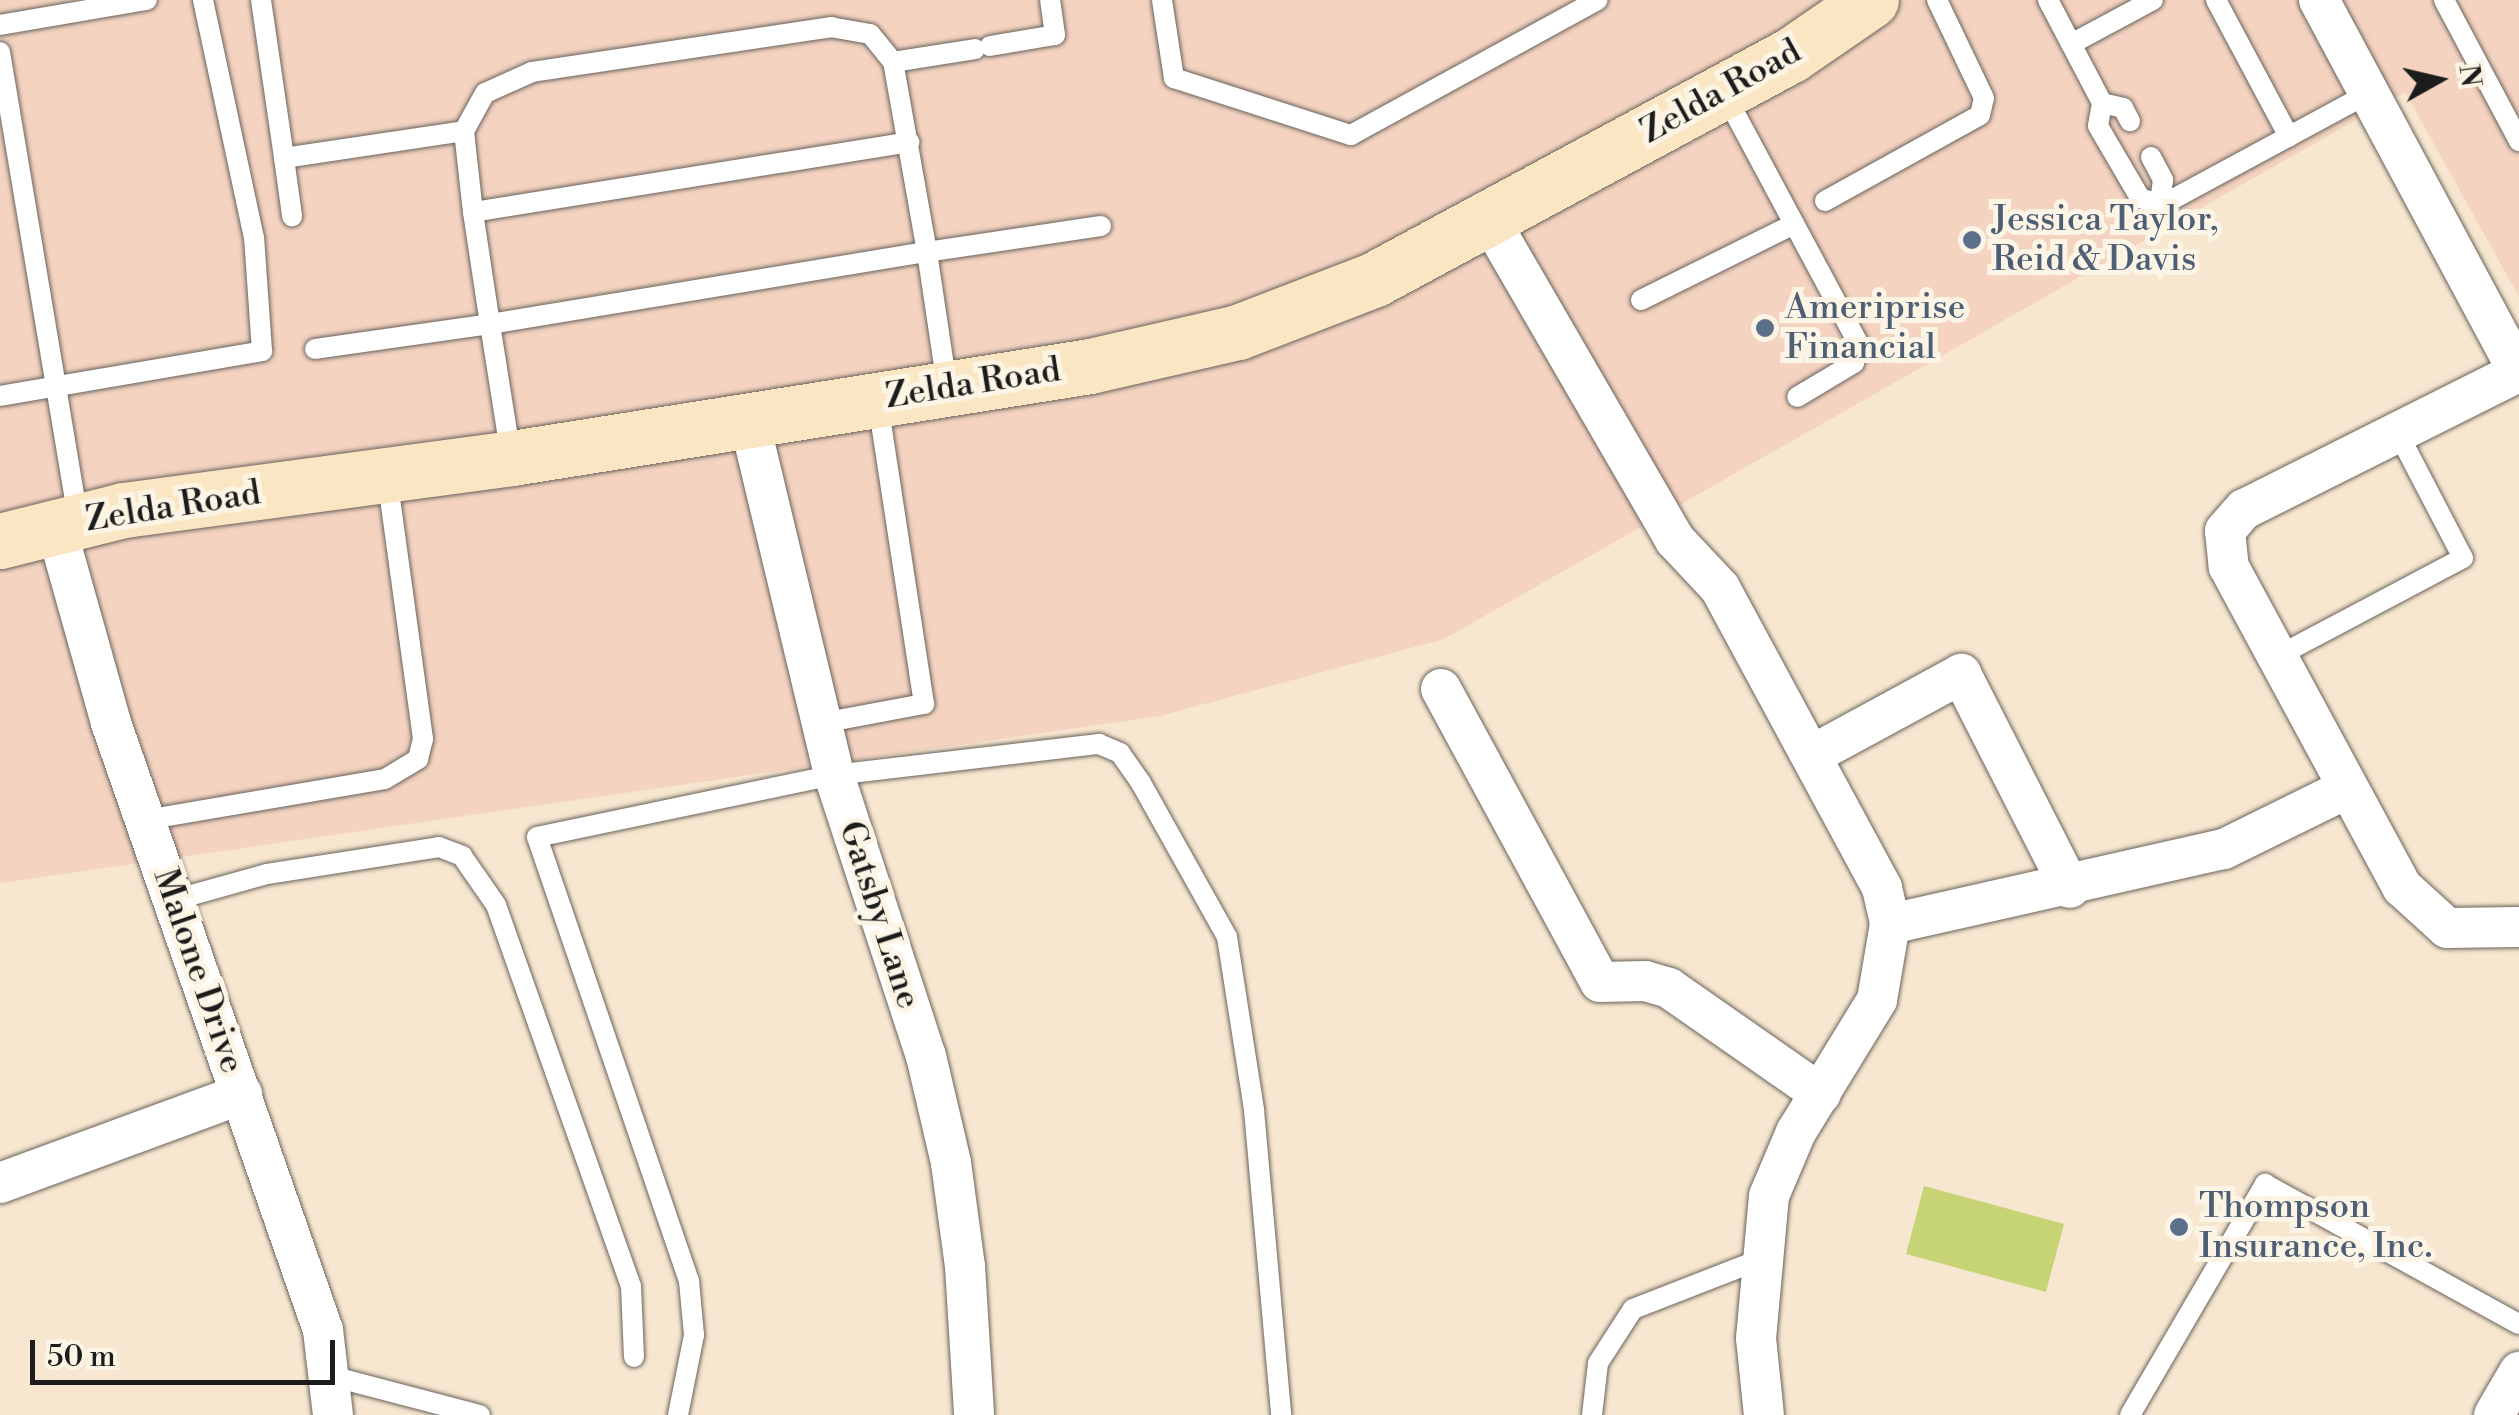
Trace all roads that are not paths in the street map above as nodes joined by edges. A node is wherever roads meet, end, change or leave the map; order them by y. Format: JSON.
{"nodes":[{"id":1,"x":146,"y":0,"type":"edge"},
{"id":2,"x":203,"y":0,"type":"edge"},
{"id":3,"x":261,"y":0,"type":"edge"},
{"id":4,"x":1050,"y":0,"type":"edge"},
{"id":5,"x":1162,"y":0,"type":"edge"},
{"id":6,"x":1598,"y":0,"type":"edge"},
{"id":7,"x":1871,"y":0,"type":"edge"},
{"id":8,"x":1937,"y":0,"type":"edge"},
{"id":9,"x":2048,"y":0,"type":"edge"},
{"id":10,"x":2153,"y":0,"type":"edge"},
{"id":11,"x":2216,"y":0,"type":"edge"},
{"id":12,"x":2319,"y":0,"type":"edge"},
{"id":13,"x":2444,"y":0,"type":"edge"},
{"id":14,"x":0,"y":25,"type":"edge"},
{"id":15,"x":2071,"y":44,"type":"junction"},
{"id":16,"x":0,"y":52,"type":"edge"},
{"id":17,"x":893,"y":62,"type":"junction"},
{"id":18,"x":1723,"y":92,"type":"junction"},
{"id":19,"x":2369,"y":92,"type":"junction"},
{"id":20,"x":2102,"y":104,"type":"junction"},
{"id":21,"x":2130,"y":121,"type":"dead end"},
{"id":22,"x":464,"y":131,"type":"junction"},
{"id":23,"x":2289,"y":138,"type":"junction"},
{"id":24,"x":2519,"y":141,"type":"edge"},
{"id":25,"x":909,"y":142,"type":"junction"},
{"id":26,"x":284,"y":158,"type":"junction"},
{"id":27,"x":2150,"y":158,"type":"dead end"},
{"id":28,"x":1825,"y":201,"type":"dead end"},
{"id":29,"x":2160,"y":201,"type":"junction"},
{"id":30,"x":473,"y":212,"type":"junction"},
{"id":31,"x":292,"y":216,"type":"dead end"},
{"id":32,"x":1489,"y":218,"type":"junction"},
{"id":33,"x":1794,"y":224,"type":"junction"},
{"id":34,"x":1102,"y":226,"type":"dead end"},
{"id":35,"x":927,"y":252,"type":"junction"},
{"id":36,"x":1641,"y":300,"type":"dead end"},
{"id":37,"x":490,"y":324,"type":"junction"},
{"id":38,"x":315,"y":350,"type":"dead end"},
{"id":39,"x":2519,"y":373,"type":"edge"},
{"id":40,"x":60,"y":388,"type":"junction"},
{"id":41,"x":947,"y":388,"type":"junction"},
{"id":42,"x":0,"y":396,"type":"edge"},
{"id":43,"x":1797,"y":397,"type":"dead end"},
{"id":44,"x":878,"y":399,"type":"junction"},
{"id":45,"x":749,"y":420,"type":"junction"},
{"id":46,"x":2397,"y":431,"type":"junction"},
{"id":47,"x":512,"y":458,"type":"junction"},
{"id":48,"x":387,"y":476,"type":"junction"},
{"id":49,"x":67,"y":524,"type":"junction"},
{"id":50,"x":0,"y":541,"type":"edge"},
{"id":51,"x":2280,"y":655,"type":"junction"},
{"id":52,"x":1441,"y":689,"type":"dead end"},
{"id":53,"x":822,"y":724,"type":"junction"},
{"id":54,"x":1812,"y":755,"type":"junction"},
{"id":55,"x":834,"y":774,"type":"junction"},
{"id":56,"x":2348,"y":788,"type":"junction"},
{"id":57,"x":145,"y":820,"type":"junction"},
{"id":58,"x":2070,"y":888,"type":"junction"},
{"id":59,"x":174,"y":900,"type":"junction"},
{"id":60,"x":1890,"y":924,"type":"junction"},
{"id":61,"x":2519,"y":927,"type":"edge"},
{"id":62,"x":242,"y":1094,"type":"junction"},
{"id":63,"x":1821,"y":1094,"type":"junction"},
{"id":64,"x":0,"y":1183,"type":"edge"},
{"id":65,"x":1759,"y":1260,"type":"junction"},
{"id":66,"x":2519,"y":1324,"type":"edge"},
{"id":67,"x":634,"y":1358,"type":"dead end"},
{"id":68,"x":2519,"y":1372,"type":"edge"},
{"id":69,"x":332,"y":1396,"type":"edge"},
{"id":70,"x":480,"y":1415,"type":"edge"},
{"id":71,"x":678,"y":1415,"type":"edge"},
{"id":72,"x":974,"y":1415,"type":"edge"},
{"id":73,"x":1282,"y":1415,"type":"edge"},
{"id":74,"x":1592,"y":1415,"type":"edge"},
{"id":75,"x":1764,"y":1415,"type":"edge"},
{"id":76,"x":2130,"y":1415,"type":"edge"},
{"id":77,"x":2494,"y":1415,"type":"edge"}],
"edges":[{"from":1,"to":14,"type":"lane"},
{"from":2,"to":40,"type":"lane"},
{"from":3,"to":26,"type":"lane"},
{"from":4,"to":17,"type":"lane"},
{"from":5,"to":6,"type":"lane"},
{"from":7,"to":18,"type":"main road","name":"Zelda Road"},
{"from":8,"to":28,"type":"lane"},
{"from":9,"to":15,"type":"lane"},
{"from":10,"to":15,"type":"lane"},
{"from":11,"to":23,"type":"lane"},
{"from":12,"to":19,"type":"street"},
{"from":13,"to":24,"type":"lane"},
{"from":15,"to":20,"type":"lane"},
{"from":16,"to":40,"type":"lane"},
{"from":17,"to":22,"type":"lane"},
{"from":17,"to":25,"type":"lane"},
{"from":18,"to":32,"type":"main road","name":"Zelda Road"},
{"from":18,"to":33,"type":"lane"},
{"from":19,"to":23,"type":"lane"},
{"from":19,"to":39,"type":"street"},
{"from":20,"to":21,"type":"lane"},
{"from":20,"to":29,"type":"lane"},
{"from":22,"to":26,"type":"lane"},
{"from":22,"to":30,"type":"lane"},
{"from":23,"to":29,"type":"lane"},
{"from":25,"to":30,"type":"lane"},
{"from":25,"to":35,"type":"lane"},
{"from":26,"to":31,"type":"lane"},
{"from":27,"to":29,"type":"lane"},
{"from":30,"to":37,"type":"lane"},
{"from":32,"to":41,"type":"main road","name":"Zelda Road"},
{"from":32,"to":54,"type":"street"},
{"from":33,"to":36,"type":"lane"},
{"from":33,"to":43,"type":"lane"},
{"from":34,"to":35,"type":"lane"},
{"from":35,"to":37,"type":"lane"},
{"from":35,"to":41,"type":"lane"},
{"from":37,"to":38,"type":"lane"},
{"from":37,"to":47,"type":"lane"},
{"from":39,"to":46,"type":"street"},
{"from":40,"to":42,"type":"lane"},
{"from":40,"to":49,"type":"lane"},
{"from":41,"to":44,"type":"main road","name":"Zelda Road"},
{"from":44,"to":45,"type":"main road","name":"Zelda Road"},
{"from":44,"to":53,"type":"lane"},
{"from":45,"to":47,"type":"main road","name":"Zelda Road"},
{"from":45,"to":53,"type":"street","name":"Gatsby Lane"},
{"from":46,"to":51,"type":"street"},
{"from":46,"to":51,"type":"lane"},
{"from":47,"to":48,"type":"main road","name":"Zelda Road"},
{"from":48,"to":49,"type":"main road","name":"Zelda Road"},
{"from":48,"to":57,"type":"lane"},
{"from":49,"to":50,"type":"main road","name":"Zelda Road"},
{"from":49,"to":57,"type":"street","name":"Malone Drive"},
{"from":51,"to":56,"type":"street"},
{"from":52,"to":63,"type":"street"},
{"from":53,"to":55,"type":"street","name":"Gatsby Lane"},
{"from":54,"to":58,"type":"street"},
{"from":54,"to":60,"type":"street"},
{"from":55,"to":71,"type":"lane"},
{"from":55,"to":72,"type":"street","name":"Gatsby Lane"},
{"from":55,"to":73,"type":"lane"},
{"from":56,"to":58,"type":"street"},
{"from":56,"to":61,"type":"street"},
{"from":57,"to":59,"type":"street","name":"Malone Drive"},
{"from":58,"to":60,"type":"street"},
{"from":59,"to":62,"type":"street","name":"Malone Drive"},
{"from":59,"to":67,"type":"lane"},
{"from":60,"to":63,"type":"street"},
{"from":62,"to":64,"type":"street"},
{"from":62,"to":69,"type":"street","name":"Malone Drive"},
{"from":63,"to":65,"type":"street"},
{"from":65,"to":74,"type":"lane"},
{"from":65,"to":75,"type":"street"},
{"from":66,"to":76,"type":"lane"},
{"from":68,"to":77,"type":"street"},
{"from":69,"to":70,"type":"lane"}]}
